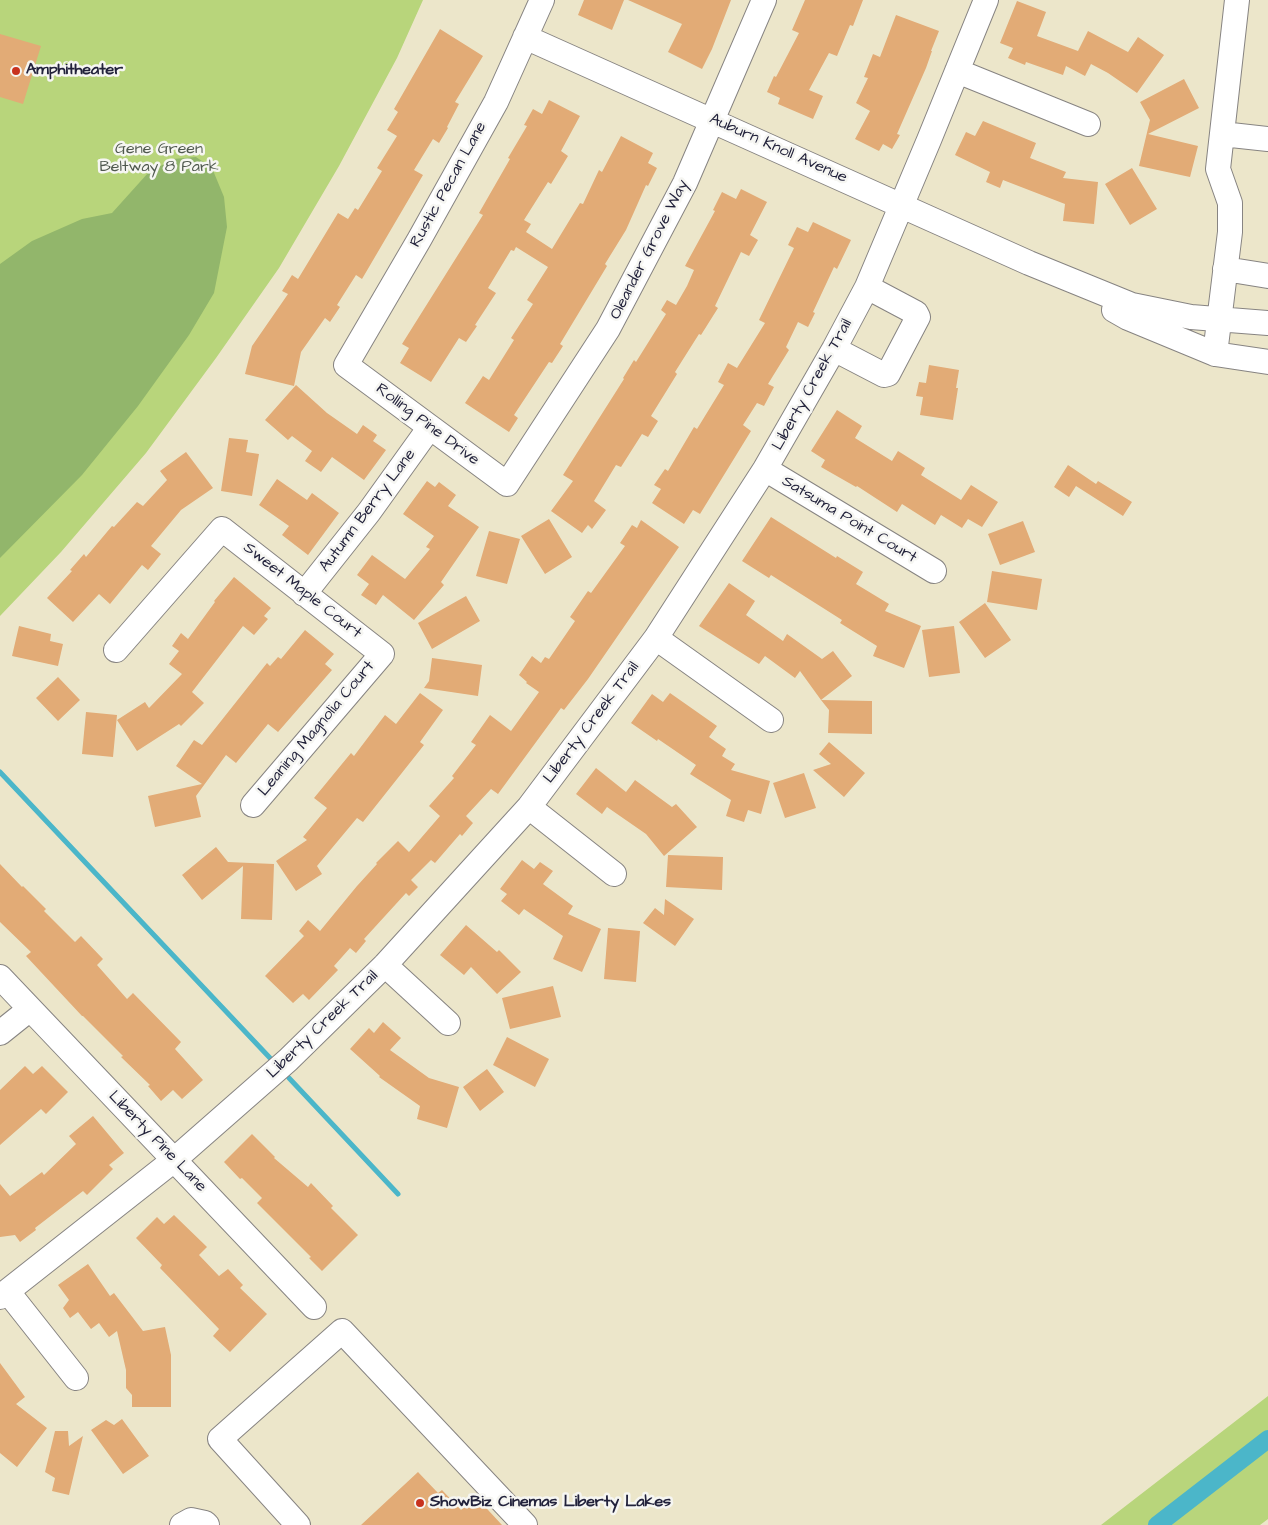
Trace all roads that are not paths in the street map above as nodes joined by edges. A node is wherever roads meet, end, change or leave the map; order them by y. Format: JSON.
{"nodes":[{"id":1,"x":542,"y":0,"type":"edge"},
{"id":2,"x":764,"y":0,"type":"edge"},
{"id":3,"x":986,"y":0,"type":"edge"},
{"id":4,"x":1237,"y":0,"type":"edge"},
{"id":5,"x":525,"y":37,"type":"junction"},
{"id":6,"x":957,"y":71,"type":"junction"},
{"id":7,"x":713,"y":120,"type":"junction"},
{"id":8,"x":1088,"y":124,"type":"dead end"},
{"id":9,"x":1222,"y":134,"type":"junction"},
{"id":10,"x":1268,"y":139,"type":"edge"},
{"id":11,"x":900,"y":205,"type":"junction"},
{"id":12,"x":1029,"y":263,"type":"junction"},
{"id":13,"x":1226,"y":269,"type":"junction"},
{"id":14,"x":1268,"y":276,"type":"edge"},
{"id":15,"x":866,"y":288,"type":"junction"},
{"id":16,"x":1220,"y":319,"type":"junction"},
{"id":17,"x":1268,"y":322,"type":"edge"},
{"id":18,"x":834,"y":348,"type":"junction"},
{"id":19,"x":1215,"y":354,"type":"junction"},
{"id":20,"x":1268,"y":362,"type":"edge"},
{"id":21,"x":346,"y":365,"type":"joint"},
{"id":22,"x":430,"y":427,"type":"junction"},
{"id":23,"x":765,"y":469,"type":"junction"},
{"id":24,"x":507,"y":484,"type":"joint"},
{"id":25,"x":934,"y":571,"type":"dead end"},
{"id":26,"x":304,"y":594,"type":"junction"},
{"id":27,"x":656,"y":638,"type":"junction"},
{"id":28,"x":116,"y":650,"type":"dead end"},
{"id":29,"x":382,"y":654,"type":"joint"},
{"id":30,"x":771,"y":720,"type":"dead end"},
{"id":31,"x":253,"y":805,"type":"dead end"},
{"id":32,"x":528,"y":807,"type":"junction"},
{"id":33,"x":614,"y":874,"type":"dead end"},
{"id":34,"x":385,"y":965,"type":"junction"},
{"id":35,"x":0,"y":977,"type":"edge"},
{"id":36,"x":30,"y":1009,"type":"junction"},
{"id":37,"x":448,"y":1023,"type":"dead end"},
{"id":38,"x":0,"y":1033,"type":"edge"},
{"id":39,"x":174,"y":1160,"type":"junction"},
{"id":40,"x":4,"y":1294,"type":"edge"},
{"id":41,"x":314,"y":1307,"type":"dead end"},
{"id":42,"x":76,"y":1378,"type":"dead end"},
{"id":43,"x":182,"y":1525,"type":"edge"},
{"id":44,"x":207,"y":1525,"type":"edge"},
{"id":45,"x":298,"y":1525,"type":"edge"},
{"id":46,"x":525,"y":1525,"type":"edge"}],
"edges":[{"from":1,"to":5,"type":"street","name":"Rustic Pecan Lane"},
{"from":2,"to":7,"type":"street","name":"Oleander Grove Way"},
{"from":3,"to":6,"type":"street","name":"Liberty Creek Trail"},
{"from":4,"to":9,"type":"street"},
{"from":5,"to":7,"type":"street","name":"Auburn Knoll Avenue"},
{"from":5,"to":21,"type":"street","name":"Rustic Pecan Lane"},
{"from":6,"to":8,"type":"street"},
{"from":6,"to":11,"type":"street","name":"Liberty Creek Trail"},
{"from":7,"to":11,"type":"street","name":"Auburn Knoll Avenue"},
{"from":7,"to":24,"type":"street","name":"Oleander Grove Way"},
{"from":9,"to":10,"type":"street"},
{"from":9,"to":13,"type":"street"},
{"from":11,"to":12,"type":"street","name":"Auburn Knoll Avenue"},
{"from":11,"to":15,"type":"street","name":"Liberty Creek Trail"},
{"from":12,"to":16,"type":"street","name":"Auburn Knoll Avenue"},
{"from":12,"to":19,"type":"street","name":"Auburn Knoll Avenue"},
{"from":13,"to":14,"type":"street"},
{"from":13,"to":16,"type":"street"},
{"from":15,"to":18,"type":"street","name":"Liberty Creek Trail"},
{"from":15,"to":18,"type":"street"},
{"from":16,"to":17,"type":"street","name":"Auburn Knoll Avenue"},
{"from":16,"to":19,"type":"street"},
{"from":18,"to":23,"type":"street","name":"Liberty Creek Trail"},
{"from":19,"to":20,"type":"street","name":"Auburn Knoll Avenue"},
{"from":21,"to":22,"type":"street","name":"Rolling Pine Drive"},
{"from":22,"to":24,"type":"street","name":"Rolling Pine Drive"},
{"from":22,"to":26,"type":"street","name":"Autumn Berry Lane"},
{"from":23,"to":25,"type":"street","name":"Satsuma Point Court"},
{"from":23,"to":27,"type":"street","name":"Liberty Creek Trail"},
{"from":26,"to":28,"type":"street","name":"Sweet Maple Court"},
{"from":26,"to":29,"type":"street","name":"Sweet Maple Court"},
{"from":27,"to":30,"type":"street"},
{"from":27,"to":32,"type":"street","name":"Liberty Creek Trail"},
{"from":29,"to":31,"type":"street","name":"Leaning Magnolia Court"},
{"from":32,"to":33,"type":"street"},
{"from":32,"to":34,"type":"street","name":"Liberty Creek Trail"},
{"from":34,"to":37,"type":"street"},
{"from":34,"to":39,"type":"street","name":"Liberty Creek Trail"},
{"from":35,"to":36,"type":"street","name":"Liberty Pine Lane"},
{"from":36,"to":38,"type":"street"},
{"from":36,"to":39,"type":"street","name":"Liberty Pine Lane"},
{"from":39,"to":40,"type":"street","name":"Liberty Creek Trail"},
{"from":39,"to":41,"type":"street","name":"Liberty Pine Lane"},
{"from":40,"to":42,"type":"street"},
{"from":43,"to":44,"type":"street"},
{"from":45,"to":46,"type":"street"}]}
